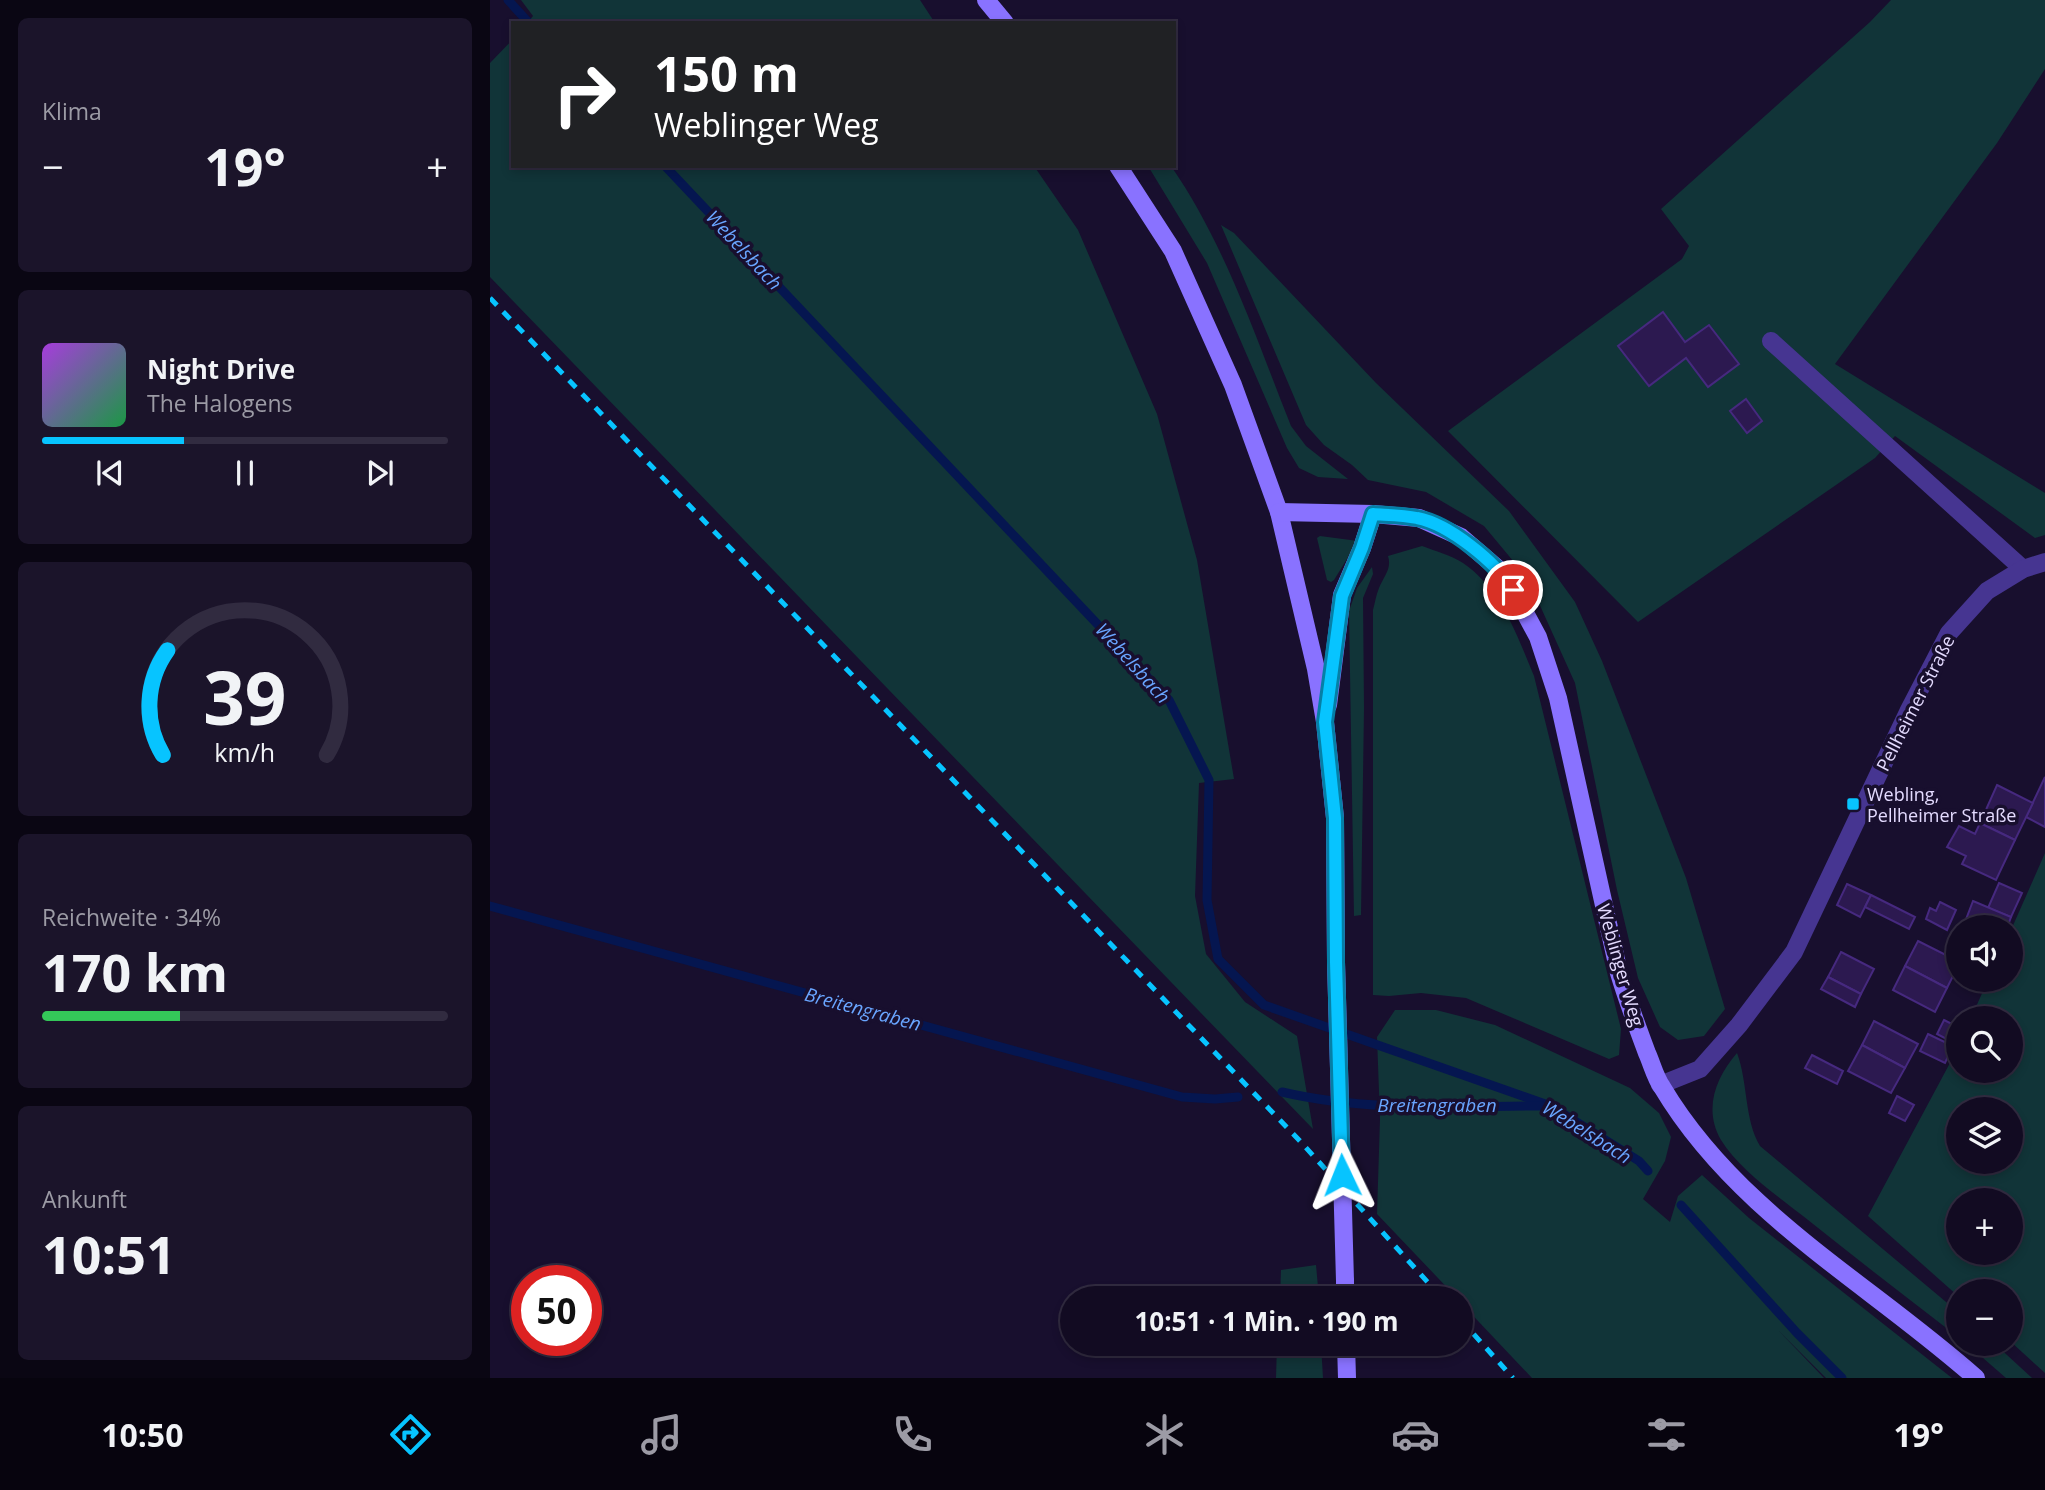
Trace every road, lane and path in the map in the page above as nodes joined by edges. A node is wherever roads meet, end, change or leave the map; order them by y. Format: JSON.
{"nodes":[{"id":1,"x":986,"y":0,"type":"edge"},
{"id":2,"x":1003,"y":21,"type":"edge"},
{"id":3,"x":1119,"y":168,"type":"edge"},
{"id":4,"x":1771,"y":341,"type":"dead end"},
{"id":5,"x":1279,"y":512,"type":"junction"},
{"id":6,"x":1373,"y":514,"type":"junction"},
{"id":7,"x":2045,"y":562,"type":"edge"},
{"id":8,"x":2023,"y":569,"type":"junction"},
{"id":9,"x":1325,"y":722,"type":"junction"},
{"id":10,"x":1660,"y":1085,"type":"junction"},
{"id":11,"x":1345,"y":1286,"type":"edge"},
{"id":12,"x":1346,"y":1356,"type":"edge"},
{"id":13,"x":1347,"y":1378,"type":"edge"},
{"id":14,"x":1976,"y":1378,"type":"edge"}],
"edges":[{"from":1,"to":2,"type":"street"},
{"from":3,"to":5,"type":"street"},
{"from":4,"to":8,"type":"street"},
{"from":5,"to":6,"type":"street","name":"Weblinger Weg"},
{"from":5,"to":9,"type":"street"},
{"from":6,"to":9,"type":"street"},
{"from":6,"to":10,"type":"street","name":"Weblinger Weg"},
{"from":7,"to":8,"type":"street","name":"Pellheimer Straße"},
{"from":8,"to":10,"type":"street","name":"Pellheimer Straße"},
{"from":9,"to":11,"type":"street","bridge":true},
{"from":10,"to":14,"type":"street","name":"Weblinger Weg"},
{"from":12,"to":13,"type":"street"}]}
